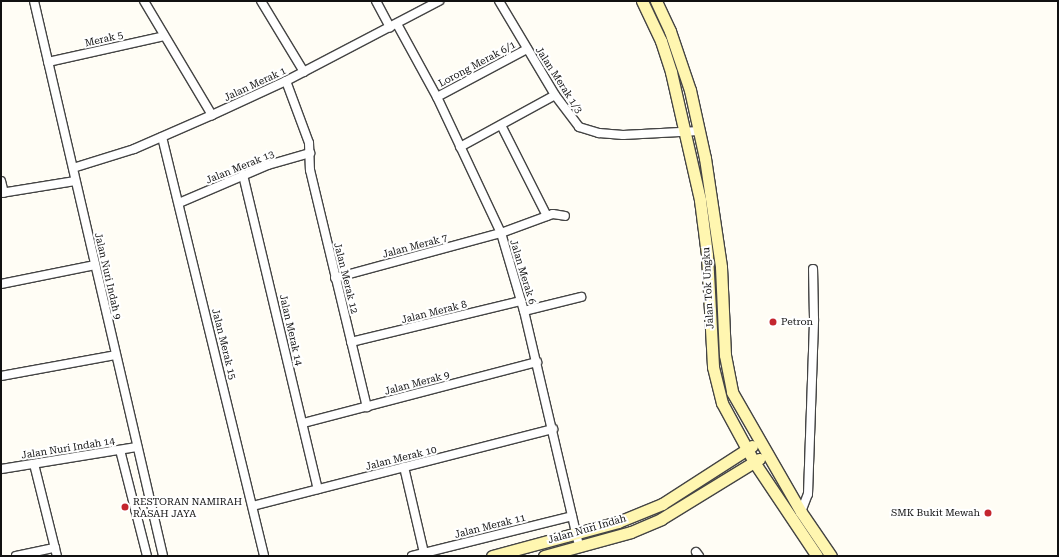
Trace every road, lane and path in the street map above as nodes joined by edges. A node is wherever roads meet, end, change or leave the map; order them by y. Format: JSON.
{"nodes":[{"id":1,"x":34,"y":1,"type":"edge"},
{"id":2,"x":144,"y":1,"type":"edge"},
{"id":3,"x":261,"y":1,"type":"edge"},
{"id":4,"x":376,"y":1,"type":"edge"},
{"id":5,"x":439,"y":1,"type":"edge"},
{"id":6,"x":499,"y":1,"type":"edge"},
{"id":7,"x":642,"y":1,"type":"edge"},
{"id":8,"x":656,"y":1,"type":"edge"},
{"id":9,"x":394,"y":26,"type":"junction"},
{"id":10,"x":164,"y":36,"type":"junction"},
{"id":11,"x":527,"y":49,"type":"junction"},
{"id":12,"x":48,"y":62,"type":"junction"},
{"id":13,"x":304,"y":72,"type":"junction"},
{"id":14,"x":286,"y":81,"type":"junction"},
{"id":15,"x":555,"y":95,"type":"junction"},
{"id":16,"x":437,"y":97,"type":"junction"},
{"id":17,"x":212,"y":115,"type":"junction"},
{"id":18,"x":501,"y":125,"type":"junction"},
{"id":19,"x":698,"y":131,"type":"junction"},
{"id":20,"x":685,"y":132,"type":"junction"},
{"id":21,"x":162,"y":137,"type":"junction"},
{"id":22,"x":460,"y":147,"type":"junction"},
{"id":23,"x":310,"y":153,"type":"junction"},
{"id":24,"x":73,"y":168,"type":"junction"},
{"id":25,"x":243,"y":175,"type":"junction"},
{"id":26,"x":1,"y":181,"type":"edge"},
{"id":27,"x":76,"y":181,"type":"junction"},
{"id":28,"x":2,"y":193,"type":"edge"},
{"id":29,"x":179,"y":203,"type":"junction"},
{"id":30,"x":547,"y":216,"type":"junction"},
{"id":31,"x":565,"y":216,"type":"dead end"},
{"id":32,"x":501,"y":233,"type":"junction"},
{"id":33,"x":95,"y":265,"type":"junction"},
{"id":34,"x":813,"y":269,"type":"dead end"},
{"id":35,"x":335,"y":278,"type":"junction"},
{"id":36,"x":1,"y":284,"type":"edge"},
{"id":37,"x":580,"y":297,"type":"dead end"},
{"id":38,"x":521,"y":301,"type":"junction"},
{"id":39,"x":524,"y":311,"type":"junction"},
{"id":40,"x":351,"y":342,"type":"junction"},
{"id":41,"x":115,"y":355,"type":"junction"},
{"id":42,"x":537,"y":362,"type":"junction"},
{"id":43,"x":1,"y":376,"type":"edge"},
{"id":44,"x":367,"y":407,"type":"junction"},
{"id":45,"x":303,"y":423,"type":"junction"},
{"id":46,"x":553,"y":429,"type":"junction"},
{"id":47,"x":758,"y":442,"type":"junction"},
{"id":48,"x":138,"y":447,"type":"junction"},
{"id":49,"x":747,"y":449,"type":"junction"},
{"id":50,"x":120,"y":450,"type":"junction"},
{"id":51,"x":766,"y":454,"type":"junction"},
{"id":52,"x":754,"y":462,"type":"junction"},
{"id":53,"x":34,"y":464,"type":"junction"},
{"id":54,"x":404,"y":467,"type":"junction"},
{"id":55,"x":1,"y":469,"type":"edge"},
{"id":56,"x":318,"y":489,"type":"junction"},
{"id":57,"x":253,"y":506,"type":"junction"},
{"id":58,"x":801,"y":512,"type":"junction"},
{"id":59,"x":572,"y":516,"type":"junction"},
{"id":60,"x":576,"y":533,"type":"junction"},
{"id":61,"x":579,"y":545,"type":"junction"},
{"id":62,"x":56,"y":552,"type":"edge"},
{"id":63,"x":424,"y":553,"type":"junction"},
{"id":64,"x":16,"y":556,"type":"edge"},
{"id":65,"x":147,"y":556,"type":"edge"},
{"id":66,"x":163,"y":556,"type":"edge"},
{"id":67,"x":264,"y":556,"type":"edge"},
{"id":68,"x":412,"y":556,"type":"edge"},
{"id":69,"x":492,"y":556,"type":"edge"},
{"id":70,"x":544,"y":556,"type":"edge"},
{"id":71,"x":817,"y":556,"type":"edge"},
{"id":72,"x":831,"y":556,"type":"edge"}],
"edges":[{"from":1,"to":12,"type":"street","name":"Jalan Nuri Indah 9"},
{"from":2,"to":10,"type":"street"},
{"from":3,"to":13,"type":"street"},
{"from":4,"to":9,"type":"street","name":"Jalan Merak 6"},
{"from":5,"to":9,"type":"street","name":"Jalan Merak 1"},
{"from":6,"to":11,"type":"street","name":"Jalan Merak 1/3"},
{"from":7,"to":20,"type":"main road","name":"Jalan Tok Ungku"},
{"from":8,"to":19,"type":"main road","name":"Jalan Tok Ungku"},
{"from":9,"to":13,"type":"street","name":"Jalan Merak 1"},
{"from":9,"to":16,"type":"street","name":"Jalan Merak 6"},
{"from":10,"to":12,"type":"street","name":"Merak 5"},
{"from":10,"to":17,"type":"street"},
{"from":11,"to":15,"type":"street","name":"Jalan Merak 1/3"},
{"from":11,"to":16,"type":"street","name":"Lorong Merak 6/1"},
{"from":12,"to":24,"type":"street","name":"Jalan Nuri Indah 9"},
{"from":13,"to":14,"type":"street","name":"Jalan Merak 1"},
{"from":14,"to":17,"type":"street","name":"Jalan Merak 1"},
{"from":14,"to":23,"type":"street","name":"Jalan Merak 12"},
{"from":15,"to":18,"type":"street"},
{"from":15,"to":20,"type":"street","name":"Jalan Merak 1/3"},
{"from":16,"to":22,"type":"street","name":"Jalan Merak 6"},
{"from":17,"to":21,"type":"street","name":"Jalan Merak 1"},
{"from":18,"to":22,"type":"street"},
{"from":18,"to":30,"type":"street"},
{"from":19,"to":20,"type":"street","name":"Jalan Merak 1/3"},
{"from":19,"to":47,"type":"main road","name":"Jalan Tok Ungku"},
{"from":20,"to":49,"type":"main road","name":"Jalan Tok Ungku"},
{"from":21,"to":24,"type":"street","name":"Jalan Merak 1"},
{"from":21,"to":29,"type":"street","name":"Jalan Merak 15"},
{"from":22,"to":32,"type":"street","name":"Jalan Merak 6"},
{"from":23,"to":25,"type":"street","name":"Jalan Merak 13"},
{"from":23,"to":35,"type":"street","name":"Jalan Merak 12"},
{"from":24,"to":27,"type":"street","name":"Jalan Nuri Indah 9"},
{"from":25,"to":29,"type":"street","name":"Jalan Merak 13"},
{"from":25,"to":45,"type":"street","name":"Jalan Merak 14"},
{"from":26,"to":28,"type":"street"},
{"from":27,"to":28,"type":"street"},
{"from":27,"to":33,"type":"street","name":"Jalan Nuri Indah 9"},
{"from":29,"to":57,"type":"street","name":"Jalan Merak 15"},
{"from":30,"to":31,"type":"street"},
{"from":30,"to":32,"type":"street","name":"Jalan Merak 7"},
{"from":32,"to":35,"type":"street","name":"Jalan Merak 7"},
{"from":32,"to":38,"type":"street","name":"Jalan Merak 6"},
{"from":33,"to":36,"type":"street"},
{"from":33,"to":41,"type":"street","name":"Jalan Nuri Indah 9"},
{"from":34,"to":58,"type":"street"},
{"from":35,"to":40,"type":"street","name":"Jalan Merak 12"},
{"from":37,"to":39,"type":"street"},
{"from":38,"to":39,"type":"street","name":"Jalan Merak 6"},
{"from":38,"to":40,"type":"street","name":"Jalan Merak 8"},
{"from":39,"to":42,"type":"street","name":"Jalan Merak 6"},
{"from":40,"to":44,"type":"street","name":"Jalan Merak 12"},
{"from":41,"to":43,"type":"street"},
{"from":41,"to":48,"type":"street","name":"Jalan Nuri Indah 9"},
{"from":42,"to":44,"type":"street","name":"Jalan Merak 9"},
{"from":42,"to":46,"type":"street","name":"Jalan Merak 6"},
{"from":44,"to":45,"type":"street","name":"Jalan Merak 9"},
{"from":45,"to":56,"type":"street","name":"Jalan Merak 14"},
{"from":46,"to":54,"type":"street","name":"Jalan Merak 10"},
{"from":46,"to":59,"type":"street","name":"Jalan Merak 6"},
{"from":47,"to":49,"type":"main road","name":"Jalan Nuri Indah"},
{"from":47,"to":51,"type":"main road","name":"Jalan Tok Ungku"},
{"from":48,"to":50,"type":"street","name":"Jalan Nuri Indah 14"},
{"from":48,"to":66,"type":"street","name":"Jalan Nuri Indah 9"},
{"from":49,"to":52,"type":"main road","name":"Jalan Tok Ungku"},
{"from":49,"to":60,"type":"main road","name":"Jalan Nuri Indah"},
{"from":50,"to":53,"type":"street","name":"Jalan Nuri Indah 14"},
{"from":50,"to":65,"type":"street"},
{"from":51,"to":52,"type":"main road","name":"Jalan Nuri Indah"},
{"from":51,"to":58,"type":"main road","name":"Jalan Tok Ungku"},
{"from":52,"to":61,"type":"main road","name":"Jalan Nuri Indah"},
{"from":52,"to":71,"type":"main road","name":"Jalan Tok Ungku"},
{"from":53,"to":55,"type":"street","name":"Jalan Nuri Indah 14"},
{"from":53,"to":62,"type":"street"},
{"from":54,"to":56,"type":"street","name":"Jalan Merak 10"},
{"from":54,"to":63,"type":"street"},
{"from":56,"to":57,"type":"street","name":"Jalan Merak 10"},
{"from":57,"to":67,"type":"street","name":"Jalan Merak 15"},
{"from":58,"to":72,"type":"main road","name":"Jalan Tok Ungku"},
{"from":59,"to":60,"type":"street","name":"Jalan Merak 6"},
{"from":59,"to":63,"type":"street","name":"Jalan Merak 11"},
{"from":60,"to":61,"type":"street","name":"Jalan Merak 6"},
{"from":60,"to":69,"type":"main road","name":"Jalan Nuri Indah"},
{"from":61,"to":70,"type":"main road","name":"Jalan Nuri Indah"},
{"from":62,"to":64,"type":"street"},
{"from":63,"to":68,"type":"street","name":"Jalan Merak 11"}]}
